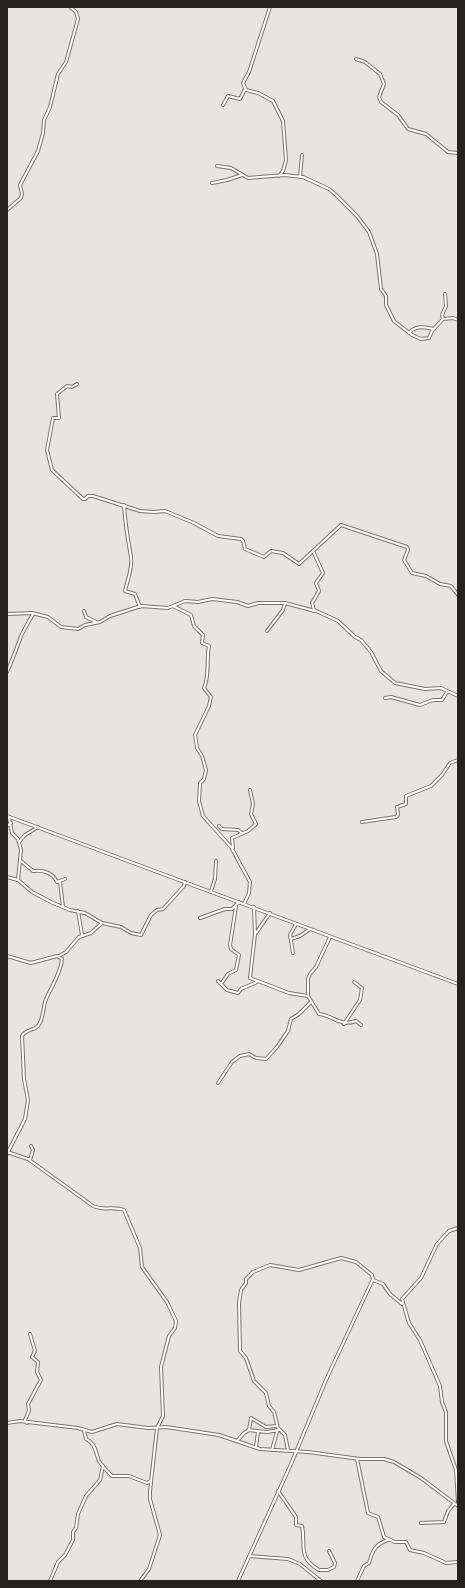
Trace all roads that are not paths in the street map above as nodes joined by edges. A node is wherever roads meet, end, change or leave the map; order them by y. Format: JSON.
{"nodes":[{"id":1,"x":70,"y":7,"type":"edge"},
{"id":2,"x":270,"y":7,"type":"edge"},
{"id":3,"x":356,"y":59,"type":"dead end"},
{"id":4,"x":245,"y":89,"type":"junction"},
{"id":5,"x":223,"y":105,"type":"dead end"},
{"id":6,"x":458,"y":153,"type":"edge"},
{"id":7,"x":302,"y":155,"type":"dead end"},
{"id":8,"x":217,"y":166,"type":"dead end"},
{"id":9,"x":242,"y":175,"type":"junction"},
{"id":10,"x":279,"y":176,"type":"junction"},
{"id":11,"x":300,"y":177,"type":"junction"},
{"id":12,"x":212,"y":183,"type":"dead end"},
{"id":13,"x":7,"y":210,"type":"edge"},
{"id":14,"x":445,"y":294,"type":"dead end"},
{"id":15,"x":444,"y":319,"type":"junction"},
{"id":16,"x":458,"y":320,"type":"edge"},
{"id":17,"x":434,"y":329,"type":"junction"},
{"id":18,"x":409,"y":333,"type":"junction"},
{"id":19,"x":77,"y":384,"type":"dead end"},
{"id":20,"x":124,"y":505,"type":"junction"},
{"id":21,"x":313,"y":550,"type":"junction"},
{"id":22,"x":458,"y":595,"type":"edge"},
{"id":23,"x":285,"y":603,"type":"junction"},
{"id":24,"x":173,"y":606,"type":"junction"},
{"id":25,"x":140,"y":607,"type":"junction"},
{"id":26,"x":84,"y":611,"type":"dead end"},
{"id":27,"x":315,"y":611,"type":"junction"},
{"id":28,"x":7,"y":614,"type":"edge"},
{"id":29,"x":33,"y":614,"type":"junction"},
{"id":30,"x":97,"y":623,"type":"junction"},
{"id":31,"x":267,"y":631,"type":"dead end"},
{"id":32,"x":7,"y":672,"type":"edge"},
{"id":33,"x":447,"y":692,"type":"junction"},
{"id":34,"x":458,"y":696,"type":"edge"},
{"id":35,"x":385,"y":698,"type":"dead end"},
{"id":36,"x":458,"y":760,"type":"edge"},
{"id":37,"x":250,"y":790,"type":"dead end"},
{"id":38,"x":8,"y":817,"type":"edge"},
{"id":39,"x":362,"y":822,"type":"dead end"},
{"id":40,"x":11,"y":823,"type":"junction"},
{"id":41,"x":7,"y":826,"type":"edge"},
{"id":42,"x":219,"y":826,"type":"dead end"},
{"id":43,"x":38,"y":827,"type":"junction"},
{"id":44,"x":242,"y":833,"type":"junction"},
{"id":45,"x":232,"y":838,"type":"junction"},
{"id":46,"x":225,"y":840,"type":"junction"},
{"id":47,"x":19,"y":842,"type":"junction"},
{"id":48,"x":233,"y":849,"type":"junction"},
{"id":49,"x":21,"y":861,"type":"junction"},
{"id":50,"x":216,"y":861,"type":"dead end"},
{"id":51,"x":26,"y":865,"type":"junction"},
{"id":52,"x":20,"y":866,"type":"junction"},
{"id":53,"x":7,"y":877,"type":"edge"},
{"id":54,"x":65,"y":879,"type":"dead end"},
{"id":55,"x":18,"y":880,"type":"junction"},
{"id":56,"x":60,"y":882,"type":"junction"},
{"id":57,"x":185,"y":882,"type":"junction"},
{"id":58,"x":211,"y":891,"type":"junction"},
{"id":59,"x":239,"y":902,"type":"junction"},
{"id":60,"x":244,"y":904,"type":"junction"},
{"id":61,"x":236,"y":906,"type":"junction"},
{"id":62,"x":63,"y":907,"type":"junction"},
{"id":63,"x":254,"y":907,"type":"junction"},
{"id":64,"x":78,"y":911,"type":"junction"},
{"id":65,"x":270,"y":913,"type":"junction"},
{"id":66,"x":200,"y":918,"type":"dead end"},
{"id":67,"x":102,"y":923,"type":"junction"},
{"id":68,"x":296,"y":924,"type":"junction"},
{"id":69,"x":310,"y":929,"type":"junction"},
{"id":70,"x":255,"y":934,"type":"junction"},
{"id":71,"x":82,"y":935,"type":"junction"},
{"id":72,"x":329,"y":937,"type":"junction"},
{"id":73,"x":291,"y":939,"type":"junction"},
{"id":74,"x":293,"y":953,"type":"dead end"},
{"id":75,"x":7,"y":956,"type":"edge"},
{"id":76,"x":58,"y":956,"type":"junction"},
{"id":77,"x":218,"y":981,"type":"dead end"},
{"id":78,"x":258,"y":981,"type":"junction"},
{"id":79,"x":354,"y":982,"type":"dead end"},
{"id":80,"x":221,"y":984,"type":"junction"},
{"id":81,"x":458,"y":984,"type":"edge"},
{"id":82,"x":308,"y":996,"type":"junction"},
{"id":83,"x":311,"y":1002,"type":"junction"},
{"id":84,"x":344,"y":1024,"type":"junction"},
{"id":85,"x":361,"y":1025,"type":"dead end"},
{"id":86,"x":218,"y":1083,"type":"dead end"},
{"id":87,"x":31,"y":1146,"type":"dead end"},
{"id":88,"x":7,"y":1153,"type":"edge"},
{"id":89,"x":30,"y":1160,"type":"junction"},
{"id":90,"x":458,"y":1228,"type":"edge"},
{"id":91,"x":373,"y":1279,"type":"junction"},
{"id":92,"x":402,"y":1304,"type":"junction"},
{"id":93,"x":30,"y":1334,"type":"dead end"},
{"id":94,"x":7,"y":1423,"type":"edge"},
{"id":95,"x":27,"y":1423,"type":"junction"},
{"id":96,"x":276,"y":1426,"type":"junction"},
{"id":97,"x":157,"y":1428,"type":"junction"},
{"id":98,"x":84,"y":1430,"type":"junction"},
{"id":99,"x":248,"y":1430,"type":"junction"},
{"id":100,"x":278,"y":1431,"type":"junction"},
{"id":101,"x":258,"y":1432,"type":"junction"},
{"id":102,"x":237,"y":1441,"type":"junction"},
{"id":103,"x":256,"y":1447,"type":"junction"},
{"id":104,"x":272,"y":1450,"type":"junction"},
{"id":105,"x":288,"y":1451,"type":"junction"},
{"id":106,"x":296,"y":1451,"type":"junction"},
{"id":107,"x":357,"y":1459,"type":"junction"},
{"id":108,"x":104,"y":1466,"type":"junction"},
{"id":109,"x":151,"y":1480,"type":"junction"},
{"id":110,"x":147,"y":1483,"type":"junction"},
{"id":111,"x":151,"y":1484,"type":"junction"},
{"id":112,"x":278,"y":1491,"type":"junction"},
{"id":113,"x":458,"y":1502,"type":"edge"},
{"id":114,"x":454,"y":1504,"type":"junction"},
{"id":115,"x":458,"y":1506,"type":"edge"},
{"id":116,"x":421,"y":1523,"type":"dead end"},
{"id":117,"x":388,"y":1540,"type":"junction"},
{"id":118,"x":329,"y":1551,"type":"dead end"},
{"id":119,"x":249,"y":1556,"type":"junction"},
{"id":120,"x":458,"y":1562,"type":"edge"},
{"id":121,"x":50,"y":1581,"type":"edge"},
{"id":122,"x":140,"y":1581,"type":"edge"},
{"id":123,"x":238,"y":1581,"type":"edge"},
{"id":124,"x":321,"y":1581,"type":"edge"},
{"id":125,"x":357,"y":1581,"type":"edge"}],
"edges":[{"from":1,"to":13,"type":"street"},
{"from":2,"to":4,"type":"street"},
{"from":3,"to":6,"type":"street"},
{"from":4,"to":5,"type":"street"},
{"from":4,"to":10,"type":"street"},
{"from":7,"to":11,"type":"street"},
{"from":8,"to":9,"type":"street"},
{"from":9,"to":10,"type":"street"},
{"from":9,"to":12,"type":"street"},
{"from":10,"to":11,"type":"street"},
{"from":11,"to":18,"type":"street"},
{"from":14,"to":15,"type":"street"},
{"from":15,"to":16,"type":"street"},
{"from":15,"to":17,"type":"street"},
{"from":17,"to":18,"type":"street"},
{"from":17,"to":18,"type":"street"},
{"from":19,"to":20,"type":"street"},
{"from":20,"to":21,"type":"street"},
{"from":20,"to":25,"type":"street"},
{"from":21,"to":22,"type":"street"},
{"from":21,"to":27,"type":"street"},
{"from":23,"to":24,"type":"street"},
{"from":23,"to":27,"type":"street"},
{"from":23,"to":31,"type":"street"},
{"from":24,"to":25,"type":"street"},
{"from":24,"to":46,"type":"street"},
{"from":25,"to":30,"type":"street"},
{"from":26,"to":30,"type":"street"},
{"from":27,"to":33,"type":"street"},
{"from":28,"to":29,"type":"street"},
{"from":29,"to":30,"type":"street"},
{"from":29,"to":32,"type":"street"},
{"from":33,"to":34,"type":"street"},
{"from":33,"to":35,"type":"street"},
{"from":36,"to":39,"type":"street"},
{"from":37,"to":44,"type":"street"},
{"from":38,"to":40,"type":"street"},
{"from":38,"to":43,"type":"street"},
{"from":40,"to":41,"type":"street"},
{"from":40,"to":47,"type":"street"},
{"from":42,"to":44,"type":"street"},
{"from":43,"to":47,"type":"street"},
{"from":43,"to":57,"type":"street"},
{"from":44,"to":45,"type":"street"},
{"from":45,"to":46,"type":"street"},
{"from":45,"to":48,"type":"street"},
{"from":46,"to":48,"type":"street"},
{"from":47,"to":49,"type":"street"},
{"from":48,"to":60,"type":"street"},
{"from":49,"to":51,"type":"street"},
{"from":49,"to":52,"type":"street"},
{"from":50,"to":58,"type":"street"},
{"from":51,"to":52,"type":"street"},
{"from":51,"to":56,"type":"street"},
{"from":52,"to":55,"type":"street"},
{"from":53,"to":55,"type":"street"},
{"from":54,"to":56,"type":"street"},
{"from":55,"to":62,"type":"street"},
{"from":56,"to":62,"type":"street"},
{"from":57,"to":58,"type":"street"},
{"from":57,"to":67,"type":"street"},
{"from":58,"to":59,"type":"street"},
{"from":59,"to":60,"type":"street"},
{"from":59,"to":61,"type":"street"},
{"from":60,"to":63,"type":"street"},
{"from":61,"to":66,"type":"street"},
{"from":61,"to":80,"type":"street"},
{"from":62,"to":64,"type":"street"},
{"from":63,"to":65,"type":"street"},
{"from":63,"to":70,"type":"street"},
{"from":64,"to":67,"type":"street"},
{"from":64,"to":71,"type":"street"},
{"from":65,"to":68,"type":"street"},
{"from":65,"to":70,"type":"street"},
{"from":67,"to":71,"type":"street"},
{"from":68,"to":69,"type":"street"},
{"from":68,"to":73,"type":"street"},
{"from":69,"to":72,"type":"street"},
{"from":69,"to":73,"type":"street"},
{"from":70,"to":78,"type":"street"},
{"from":71,"to":76,"type":"street"},
{"from":72,"to":81,"type":"street"},
{"from":72,"to":82,"type":"street"},
{"from":73,"to":74,"type":"street"},
{"from":75,"to":76,"type":"street"},
{"from":76,"to":88,"type":"street"},
{"from":77,"to":80,"type":"street"},
{"from":78,"to":80,"type":"street"},
{"from":78,"to":82,"type":"street"},
{"from":79,"to":84,"type":"street"},
{"from":82,"to":83,"type":"street"},
{"from":83,"to":84,"type":"street"},
{"from":83,"to":86,"type":"street"},
{"from":84,"to":85,"type":"street"},
{"from":87,"to":89,"type":"street"},
{"from":88,"to":89,"type":"street"},
{"from":89,"to":97,"type":"street"},
{"from":90,"to":92,"type":"street"},
{"from":91,"to":92,"type":"street"},
{"from":91,"to":96,"type":"street"},
{"from":91,"to":106,"type":"street"},
{"from":92,"to":113,"type":"street"},
{"from":93,"to":95,"type":"street"},
{"from":94,"to":95,"type":"street"},
{"from":95,"to":98,"type":"street"},
{"from":96,"to":99,"type":"street"},
{"from":96,"to":100,"type":"street"},
{"from":97,"to":98,"type":"street"},
{"from":97,"to":102,"type":"street"},
{"from":97,"to":109,"type":"street"},
{"from":98,"to":108,"type":"street"},
{"from":99,"to":101,"type":"street"},
{"from":99,"to":102,"type":"street"},
{"from":100,"to":101,"type":"street"},
{"from":100,"to":104,"type":"street"},
{"from":100,"to":105,"type":"street"},
{"from":101,"to":103,"type":"street"},
{"from":102,"to":103,"type":"street"},
{"from":103,"to":104,"type":"street"},
{"from":104,"to":105,"type":"street"},
{"from":105,"to":106,"type":"street"},
{"from":106,"to":107,"type":"street"},
{"from":106,"to":112,"type":"street"},
{"from":107,"to":114,"type":"street"},
{"from":107,"to":117,"type":"street"},
{"from":108,"to":110,"type":"street"},
{"from":108,"to":121,"type":"street"},
{"from":109,"to":110,"type":"street"},
{"from":109,"to":111,"type":"street"},
{"from":110,"to":111,"type":"street"},
{"from":111,"to":122,"type":"street"},
{"from":112,"to":118,"type":"street"},
{"from":112,"to":119,"type":"street"},
{"from":114,"to":115,"type":"street"},
{"from":114,"to":116,"type":"street"},
{"from":117,"to":120,"type":"street"},
{"from":117,"to":125,"type":"street"},
{"from":119,"to":123,"type":"street"},
{"from":119,"to":124,"type":"street"}]}
